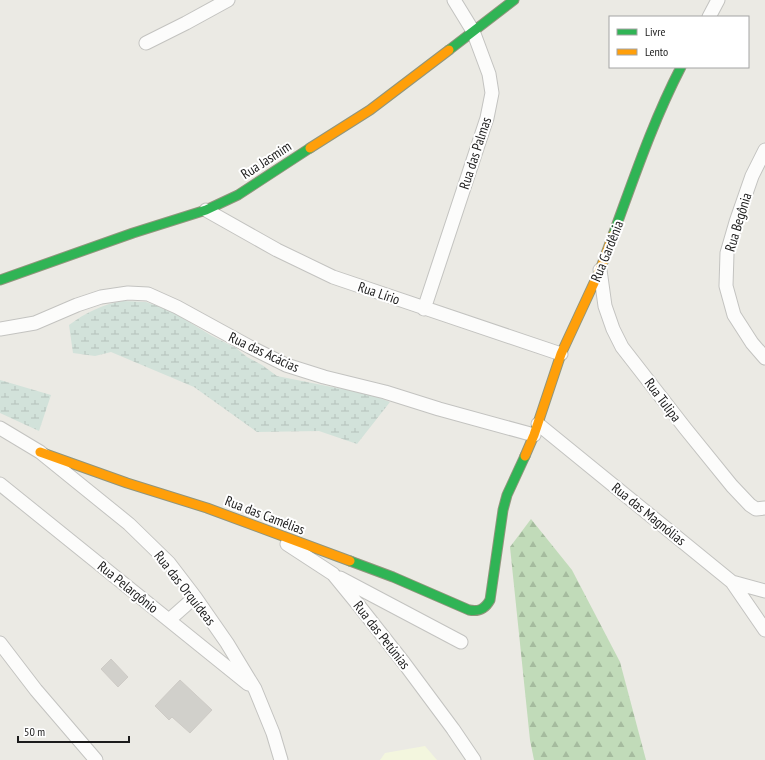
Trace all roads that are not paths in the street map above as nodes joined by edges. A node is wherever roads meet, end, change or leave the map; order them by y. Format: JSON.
{"nodes":[{"id":1,"x":228,"y":0,"type":"edge"},
{"id":2,"x":454,"y":0,"type":"edge"},
{"id":3,"x":514,"y":0,"type":"edge"},
{"id":4,"x":718,"y":0,"type":"edge"},
{"id":5,"x":710,"y":16,"type":"edge"},
{"id":6,"x":473,"y":31,"type":"junction"},
{"id":7,"x":146,"y":43,"type":"dead end"},
{"id":8,"x":680,"y":68,"type":"edge"},
{"id":9,"x":765,"y":150,"type":"edge"},
{"id":10,"x":206,"y":210,"type":"junction"},
{"id":11,"x":600,"y":270,"type":"junction"},
{"id":12,"x":0,"y":280,"type":"edge"},
{"id":13,"x":424,"y":309,"type":"junction"},
{"id":14,"x":0,"y":329,"type":"edge"},
{"id":15,"x":561,"y":354,"type":"junction"},
{"id":16,"x":765,"y":358,"type":"edge"},
{"id":17,"x":0,"y":428,"type":"edge"},
{"id":18,"x":536,"y":429,"type":"junction"},
{"id":19,"x":40,"y":452,"type":"junction"},
{"id":20,"x":0,"y":484,"type":"edge"},
{"id":21,"x":762,"y":509,"type":"edge"},
{"id":22,"x":268,"y":532,"type":"junction"},
{"id":23,"x":333,"y":574,"type":"junction"},
{"id":24,"x":732,"y":582,"type":"junction"},
{"id":25,"x":765,"y":591,"type":"edge"},
{"id":26,"x":195,"y":597,"type":"junction"},
{"id":27,"x":478,"y":612,"type":"joint"},
{"id":28,"x":169,"y":620,"type":"junction"},
{"id":29,"x":765,"y":630,"type":"edge"},
{"id":30,"x":461,"y":642,"type":"dead end"},
{"id":31,"x":0,"y":643,"type":"edge"},
{"id":32,"x":255,"y":689,"type":"junction"},
{"id":33,"x":96,"y":760,"type":"edge"},
{"id":34,"x":281,"y":760,"type":"edge"},
{"id":35,"x":474,"y":760,"type":"edge"}],
"edges":[{"from":1,"to":7,"type":"street"},
{"from":2,"to":6,"type":"street","name":"Rua das Palmas"},
{"from":3,"to":6,"type":"street","name":"Rua Jasmim"},
{"from":4,"to":5,"type":"street"},
{"from":6,"to":10,"type":"street","name":"Rua Jasmim"},
{"from":6,"to":13,"type":"street","name":"Rua das Palmas"},
{"from":8,"to":11,"type":"street","name":"Rua Gardênia"},
{"from":9,"to":16,"type":"street","name":"Rua Begônia"},
{"from":10,"to":12,"type":"street","name":"Rua Jasmim"},
{"from":10,"to":13,"type":"street","name":"Rua Lírio"},
{"from":11,"to":15,"type":"street","name":"Rua Gardênia"},
{"from":11,"to":21,"type":"street","name":"Rua Tulipa"},
{"from":13,"to":15,"type":"street","name":"Rua Lírio"},
{"from":14,"to":18,"type":"street","name":"Rua das Acácias"},
{"from":15,"to":18,"type":"street","name":"Rua Gardênia"},
{"from":17,"to":19,"type":"street","name":"Rua das Orquídeas"},
{"from":18,"to":24,"type":"street","name":"Rua das Magnólias"},
{"from":18,"to":27,"type":"street","name":"Rua Gardênia"},
{"from":19,"to":22,"type":"street","name":"Rua das Camélias"},
{"from":19,"to":26,"type":"street","name":"Rua das Orquídeas"},
{"from":20,"to":28,"type":"street","name":"Rua Pelargônio"},
{"from":22,"to":23,"type":"street","name":"Rua das Petúnias"},
{"from":22,"to":27,"type":"street","name":"Rua das Camélias"},
{"from":23,"to":30,"type":"street"},
{"from":23,"to":35,"type":"street","name":"Rua das Petúnias"},
{"from":24,"to":25,"type":"street","name":"Rua das Magnólias"},
{"from":24,"to":29,"type":"street"},
{"from":26,"to":28,"type":"street"},
{"from":26,"to":32,"type":"street","name":"Rua das Orquídeas"},
{"from":28,"to":32,"type":"street","name":"Rua Pelargônio"},
{"from":31,"to":33,"type":"street"},
{"from":32,"to":34,"type":"street","name":"Rua das Orquídeas"}]}
